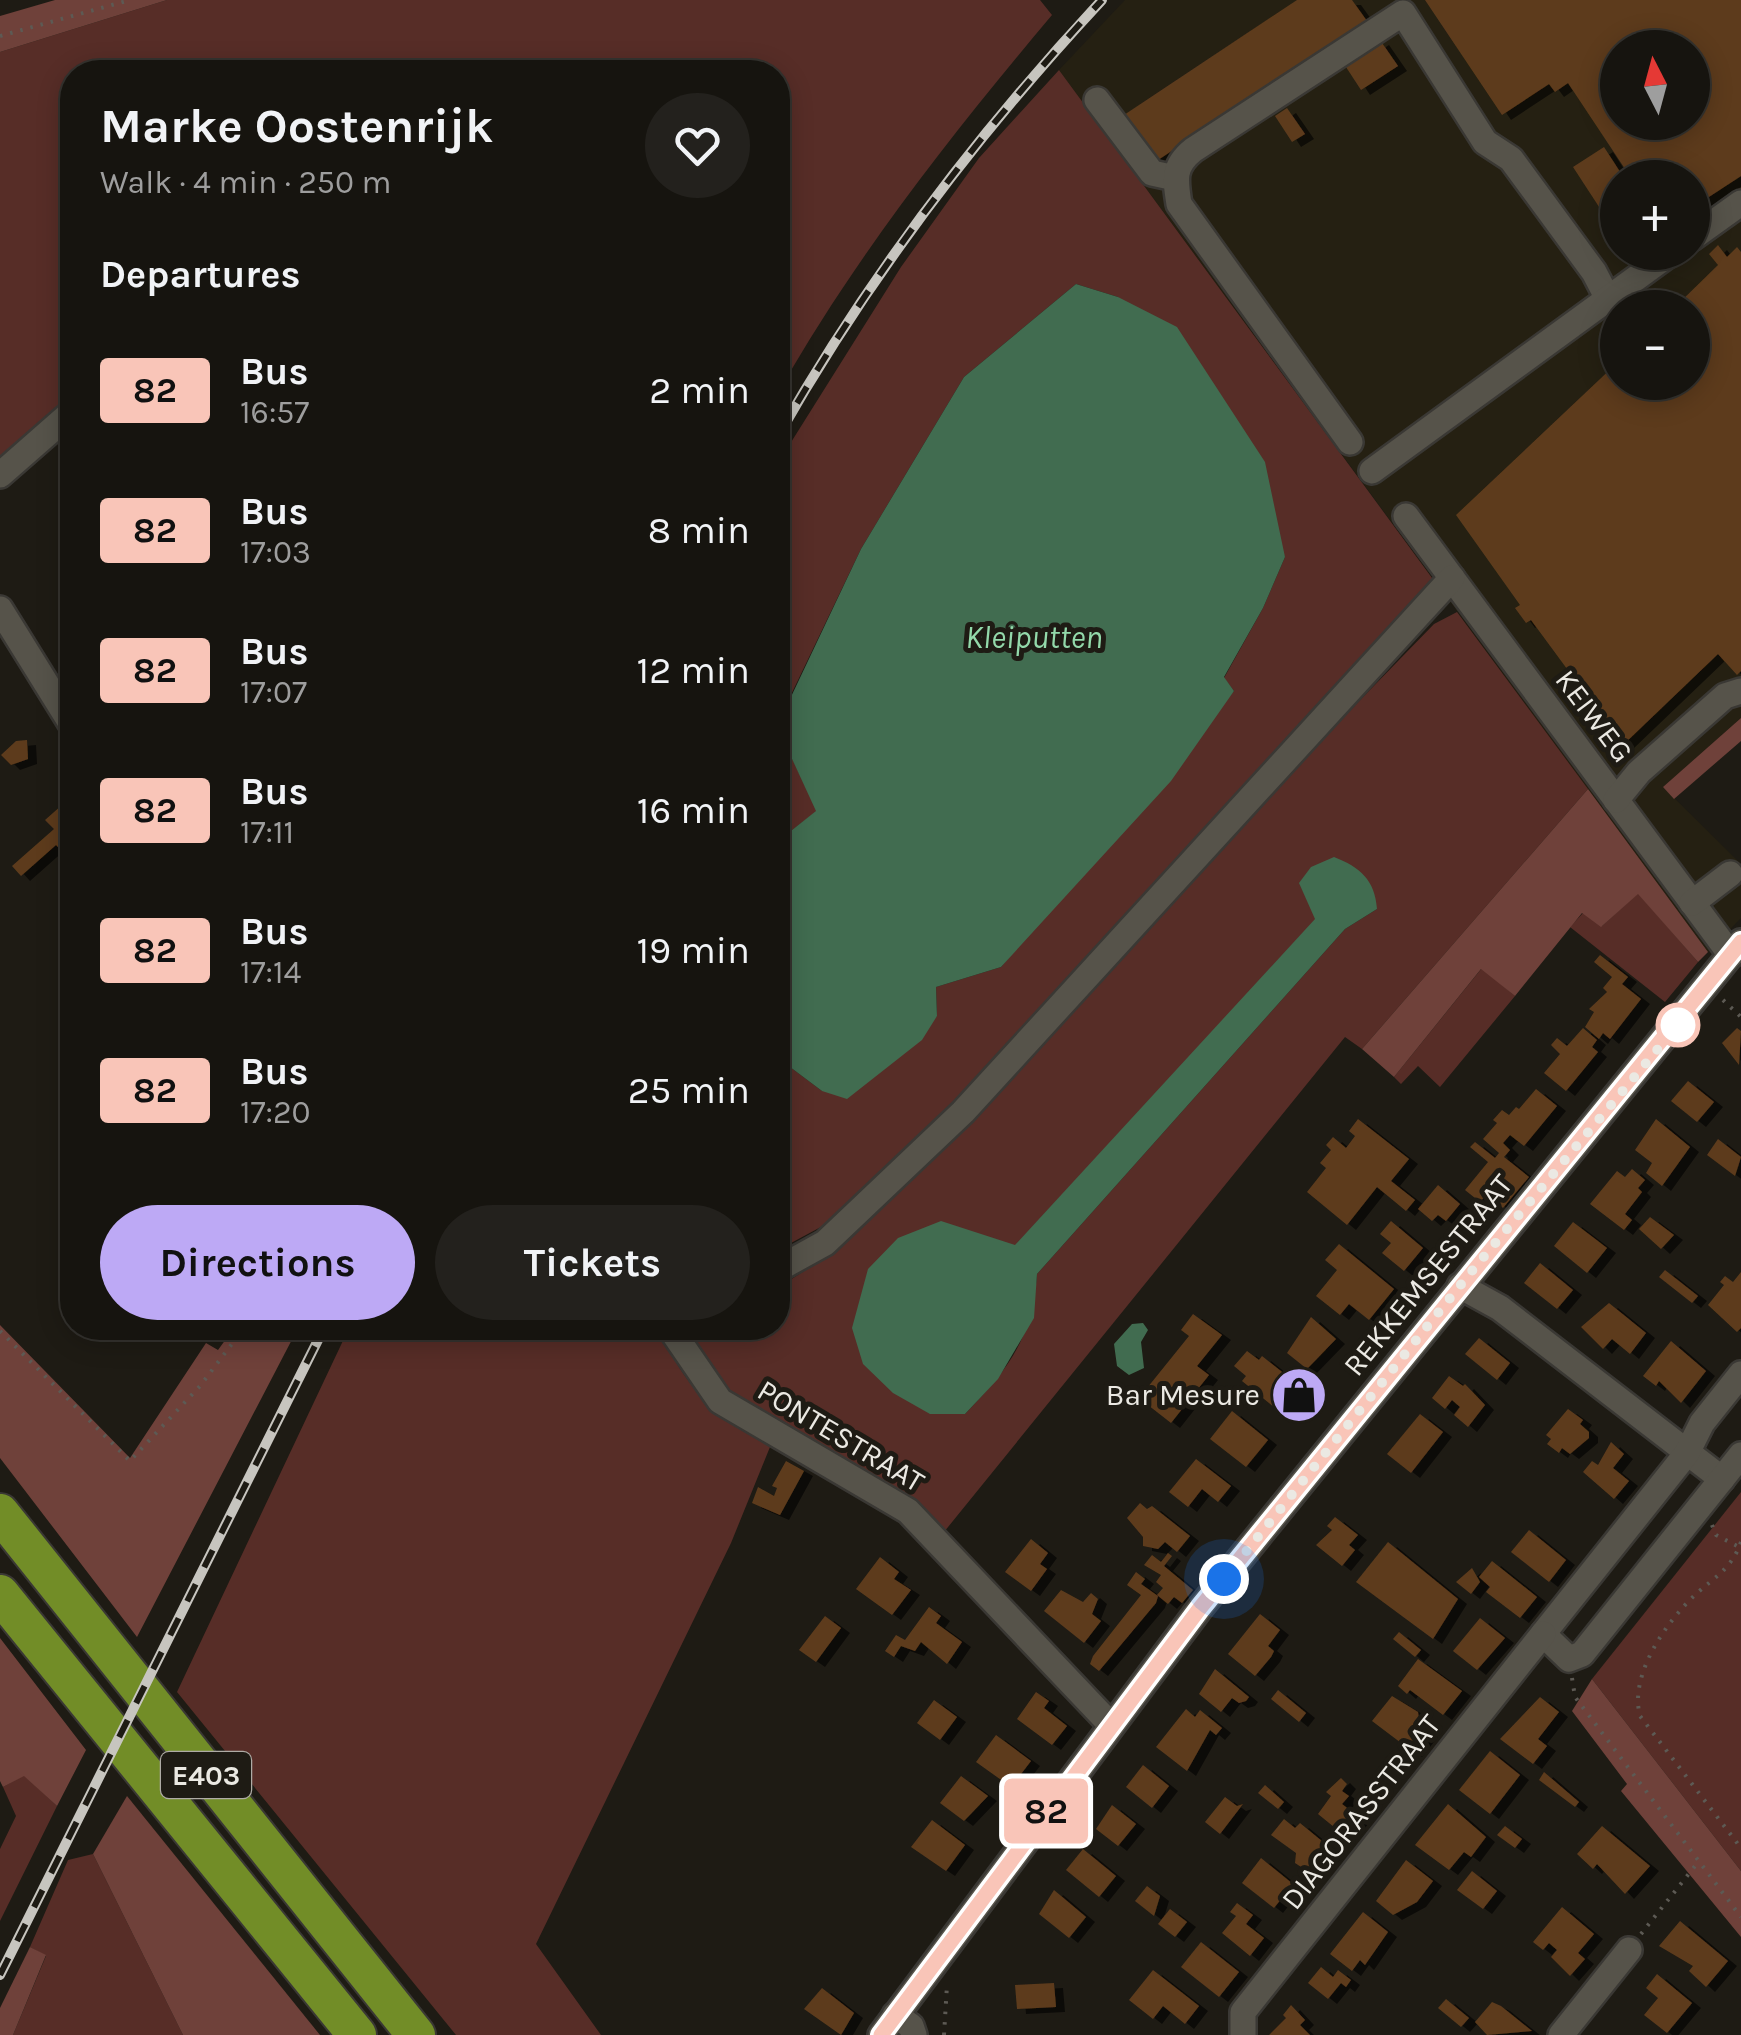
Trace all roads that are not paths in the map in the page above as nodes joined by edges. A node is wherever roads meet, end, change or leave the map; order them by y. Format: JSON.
{"nodes":[{"id":1,"x":1097,"y":100,"type":"dead end"},
{"id":2,"x":1175,"y":178,"type":"junction"},
{"id":3,"x":1741,"y":203,"type":"edge"},
{"id":4,"x":1710,"y":225,"type":"edge"},
{"id":5,"x":1647,"y":270,"type":"edge"},
{"id":6,"x":1603,"y":290,"type":"edge"},
{"id":7,"x":1620,"y":290,"type":"edge"},
{"id":8,"x":1600,"y":305,"type":"edge"},
{"id":9,"x":60,"y":422,"type":"edge"},
{"id":10,"x":1350,"y":442,"type":"dead end"},
{"id":11,"x":1372,"y":471,"type":"dead end"},
{"id":12,"x":0,"y":475,"type":"edge"},
{"id":13,"x":1406,"y":516,"type":"dead end"},
{"id":14,"x":1452,"y":578,"type":"junction"},
{"id":15,"x":0,"y":609,"type":"edge"},
{"id":16,"x":1741,"y":690,"type":"edge"},
{"id":17,"x":60,"y":706,"type":"edge"},
{"id":18,"x":1616,"y":800,"type":"junction"},
{"id":19,"x":1730,"y":874,"type":"dead end"},
{"id":20,"x":1692,"y":903,"type":"junction"},
{"id":21,"x":1736,"y":948,"type":"edge"},
{"id":22,"x":790,"y":1262,"type":"edge"},
{"id":23,"x":1465,"y":1279,"type":"junction"},
{"id":24,"x":678,"y":1340,"type":"edge"},
{"id":25,"x":1741,"y":1374,"type":"edge"},
{"id":26,"x":1687,"y":1453,"type":"junction"},
{"id":27,"x":1741,"y":1455,"type":"edge"},
{"id":28,"x":1722,"y":1480,"type":"junction"},
{"id":29,"x":0,"y":1513,"type":"edge"},
{"id":30,"x":0,"y":1594,"type":"edge"},
{"id":31,"x":1543,"y":1634,"type":"junction"},
{"id":32,"x":1111,"y":1725,"type":"junction"},
{"id":33,"x":1629,"y":1950,"type":"road end"},
{"id":34,"x":888,"y":2025,"type":"edge"},
{"id":35,"x":357,"y":2035,"type":"edge"},
{"id":36,"x":416,"y":2035,"type":"edge"},
{"id":37,"x":914,"y":2035,"type":"edge"},
{"id":38,"x":1243,"y":2035,"type":"edge"},
{"id":39,"x":1561,"y":2035,"type":"edge"}],
"edges":[{"from":1,"to":2,"type":"street"},
{"from":2,"to":6,"type":"street"},
{"from":2,"to":10,"type":"street"},
{"from":3,"to":4,"type":"street"},
{"from":5,"to":7,"type":"street"},
{"from":8,"to":11,"type":"street"},
{"from":9,"to":12,"type":"street"},
{"from":13,"to":14,"type":"street","name":"KEIWEG"},
{"from":14,"to":18,"type":"street","name":"KEIWEG"},
{"from":14,"to":22,"type":"street"},
{"from":15,"to":17,"type":"street"},
{"from":16,"to":18,"type":"street"},
{"from":18,"to":20,"type":"street","name":"KEIWEG"},
{"from":19,"to":20,"type":"street"},
{"from":20,"to":21,"type":"street","name":"KEIWEG"},
{"from":21,"to":23,"type":"street","name":"REKKEMSESTRAAT"},
{"from":23,"to":26,"type":"street"},
{"from":23,"to":32,"type":"street","name":"REKKEMSESTRAAT"},
{"from":24,"to":32,"type":"street","name":"PONTESTRAAT"},
{"from":25,"to":26,"type":"street","name":"DIAGORASSTRAAT"},
{"from":26,"to":28,"type":"street"},
{"from":26,"to":31,"type":"street","name":"DIAGORASSTRAAT"},
{"from":27,"to":28,"type":"street"},
{"from":28,"to":31,"type":"street"},
{"from":29,"to":36,"type":"highway","number":"E403"},
{"from":30,"to":35,"type":"highway","number":"E403"},
{"from":31,"to":38,"type":"street","name":"DIAGORASSTRAAT"},
{"from":32,"to":34,"type":"street","name":"REKKEMSESTRAAT"},
{"from":33,"to":39,"type":"street"},
{"from":34,"to":37,"type":"street"}]}
